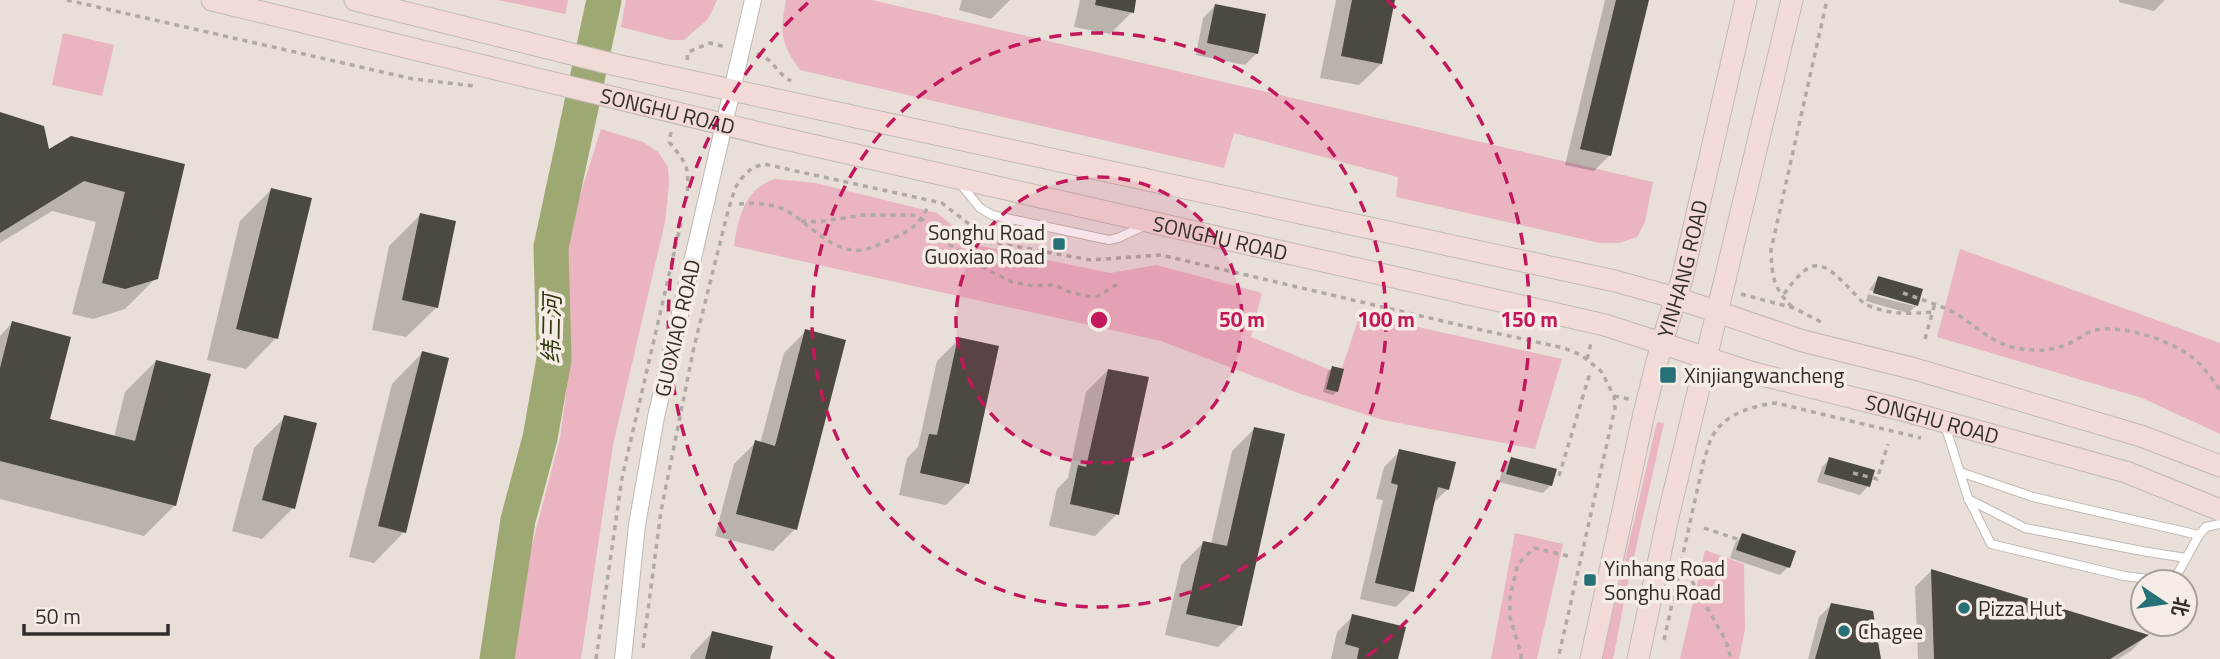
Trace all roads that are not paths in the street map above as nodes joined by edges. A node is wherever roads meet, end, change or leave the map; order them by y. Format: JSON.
{"nodes":[{"id":1,"x":212,"y":0,"type":"edge"},
{"id":2,"x":355,"y":0,"type":"edge"},
{"id":3,"x":753,"y":0,"type":"edge"},
{"id":4,"x":1745,"y":0,"type":"edge"},
{"id":5,"x":1791,"y":0,"type":"edge"},
{"id":6,"x":732,"y":90,"type":"junction"},
{"id":7,"x":724,"y":125,"type":"junction"},
{"id":8,"x":955,"y":177,"type":"junction"},
{"id":9,"x":1152,"y":222,"type":"junction"},
{"id":10,"x":1676,"y":298,"type":"junction"},
{"id":11,"x":1716,"y":311,"type":"junction"},
{"id":12,"x":1662,"y":342,"type":"junction"},
{"id":13,"x":1706,"y":356,"type":"junction"},
{"id":14,"x":1944,"y":422,"type":"junction"},
{"id":15,"x":2220,"y":466,"type":"edge"},
{"id":16,"x":1959,"y":472,"type":"junction"},
{"id":17,"x":1968,"y":498,"type":"junction"},
{"id":18,"x":2220,"y":510,"type":"edge"},
{"id":19,"x":2220,"y":524,"type":"edge"},
{"id":20,"x":2199,"y":535,"type":"junction"},
{"id":21,"x":2186,"y":558,"type":"junction"},
{"id":22,"x":623,"y":659,"type":"edge"},
{"id":23,"x":1591,"y":659,"type":"edge"},
{"id":24,"x":1638,"y":659,"type":"edge"}],
"edges":[{"from":1,"to":7,"type":"main road","name":"SONGHU ROAD"},
{"from":2,"to":6,"type":"main road","name":"SONGHU ROAD"},
{"from":3,"to":6,"type":"street","name":"GUOXIAO ROAD"},
{"from":4,"to":10,"type":"main road","name":"YINHANG ROAD"},
{"from":5,"to":11,"type":"main road","name":"YINHANG ROAD"},
{"from":6,"to":7,"type":"street","name":"GUOXIAO ROAD"},
{"from":6,"to":10,"type":"main road","name":"SONGHU ROAD"},
{"from":7,"to":8,"type":"main road","name":"SONGHU ROAD"},
{"from":7,"to":22,"type":"street","name":"GUOXIAO ROAD"},
{"from":8,"to":9,"type":"main road","name":"SONGHU ROAD"},
{"from":8,"to":9,"type":"lane"},
{"from":9,"to":12,"type":"main road","name":"SONGHU ROAD"},
{"from":10,"to":11,"type":"main road","name":"SONGHU ROAD"},
{"from":10,"to":12,"type":"main road","name":"YINHANG ROAD"},
{"from":11,"to":13,"type":"main road","name":"YINHANG ROAD"},
{"from":11,"to":15,"type":"main road","name":"SONGHU ROAD"},
{"from":12,"to":13,"type":"main road","name":"SONGHU ROAD"},
{"from":12,"to":23,"type":"main road","name":"YINHANG ROAD"},
{"from":13,"to":14,"type":"main road","name":"SONGHU ROAD"},
{"from":13,"to":24,"type":"main road","name":"YINHANG ROAD"},
{"from":14,"to":16,"type":"lane"},
{"from":14,"to":18,"type":"main road","name":"SONGHU ROAD"},
{"from":16,"to":17,"type":"lane"},
{"from":16,"to":20,"type":"lane"},
{"from":17,"to":21,"type":"lane"},
{"from":17,"to":21,"type":"lane"},
{"from":19,"to":20,"type":"lane"},
{"from":20,"to":21,"type":"lane"}]}
